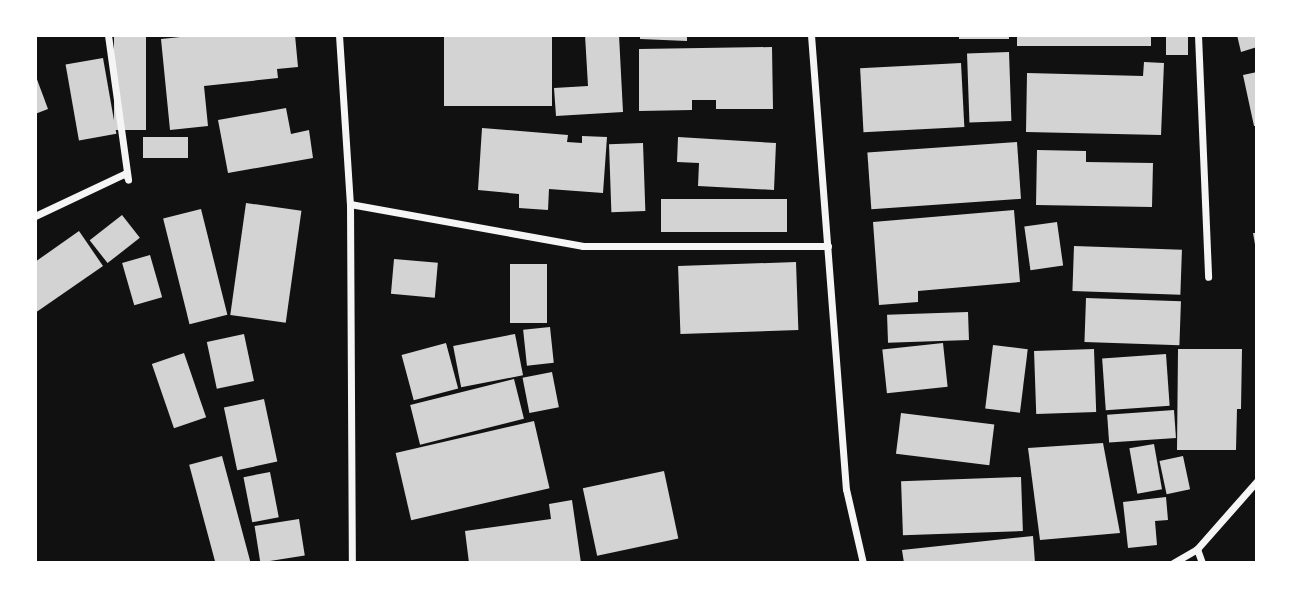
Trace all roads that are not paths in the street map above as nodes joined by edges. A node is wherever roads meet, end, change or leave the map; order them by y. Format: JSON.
{"nodes":[{"id":1,"x":108,"y":35,"type":"edge"},
{"id":2,"x":339,"y":35,"type":"edge"},
{"id":3,"x":811,"y":35,"type":"edge"},
{"id":4,"x":1198,"y":35,"type":"edge"},
{"id":5,"x":350,"y":204,"type":"junction"},
{"id":6,"x":35,"y":216,"type":"edge"},
{"id":7,"x":828,"y":246,"type":"junction"},
{"id":8,"x":1208,"y":277,"type":"dead end"},
{"id":9,"x":1257,"y":481,"type":"edge"},
{"id":10,"x":1197,"y":549,"type":"junction"},
{"id":11,"x":352,"y":563,"type":"edge"},
{"id":12,"x":863,"y":563,"type":"edge"},
{"id":13,"x":1173,"y":563,"type":"edge"},
{"id":14,"x":1202,"y":563,"type":"edge"}],
"edges":[{"from":1,"to":6,"type":"street"},
{"from":2,"to":5,"type":"street"},
{"from":3,"to":7,"type":"street"},
{"from":4,"to":8,"type":"street"},
{"from":5,"to":7,"type":"street"},
{"from":5,"to":11,"type":"street"},
{"from":7,"to":12,"type":"street"},
{"from":9,"to":10,"type":"street"},
{"from":10,"to":13,"type":"street"},
{"from":10,"to":14,"type":"street"}]}
